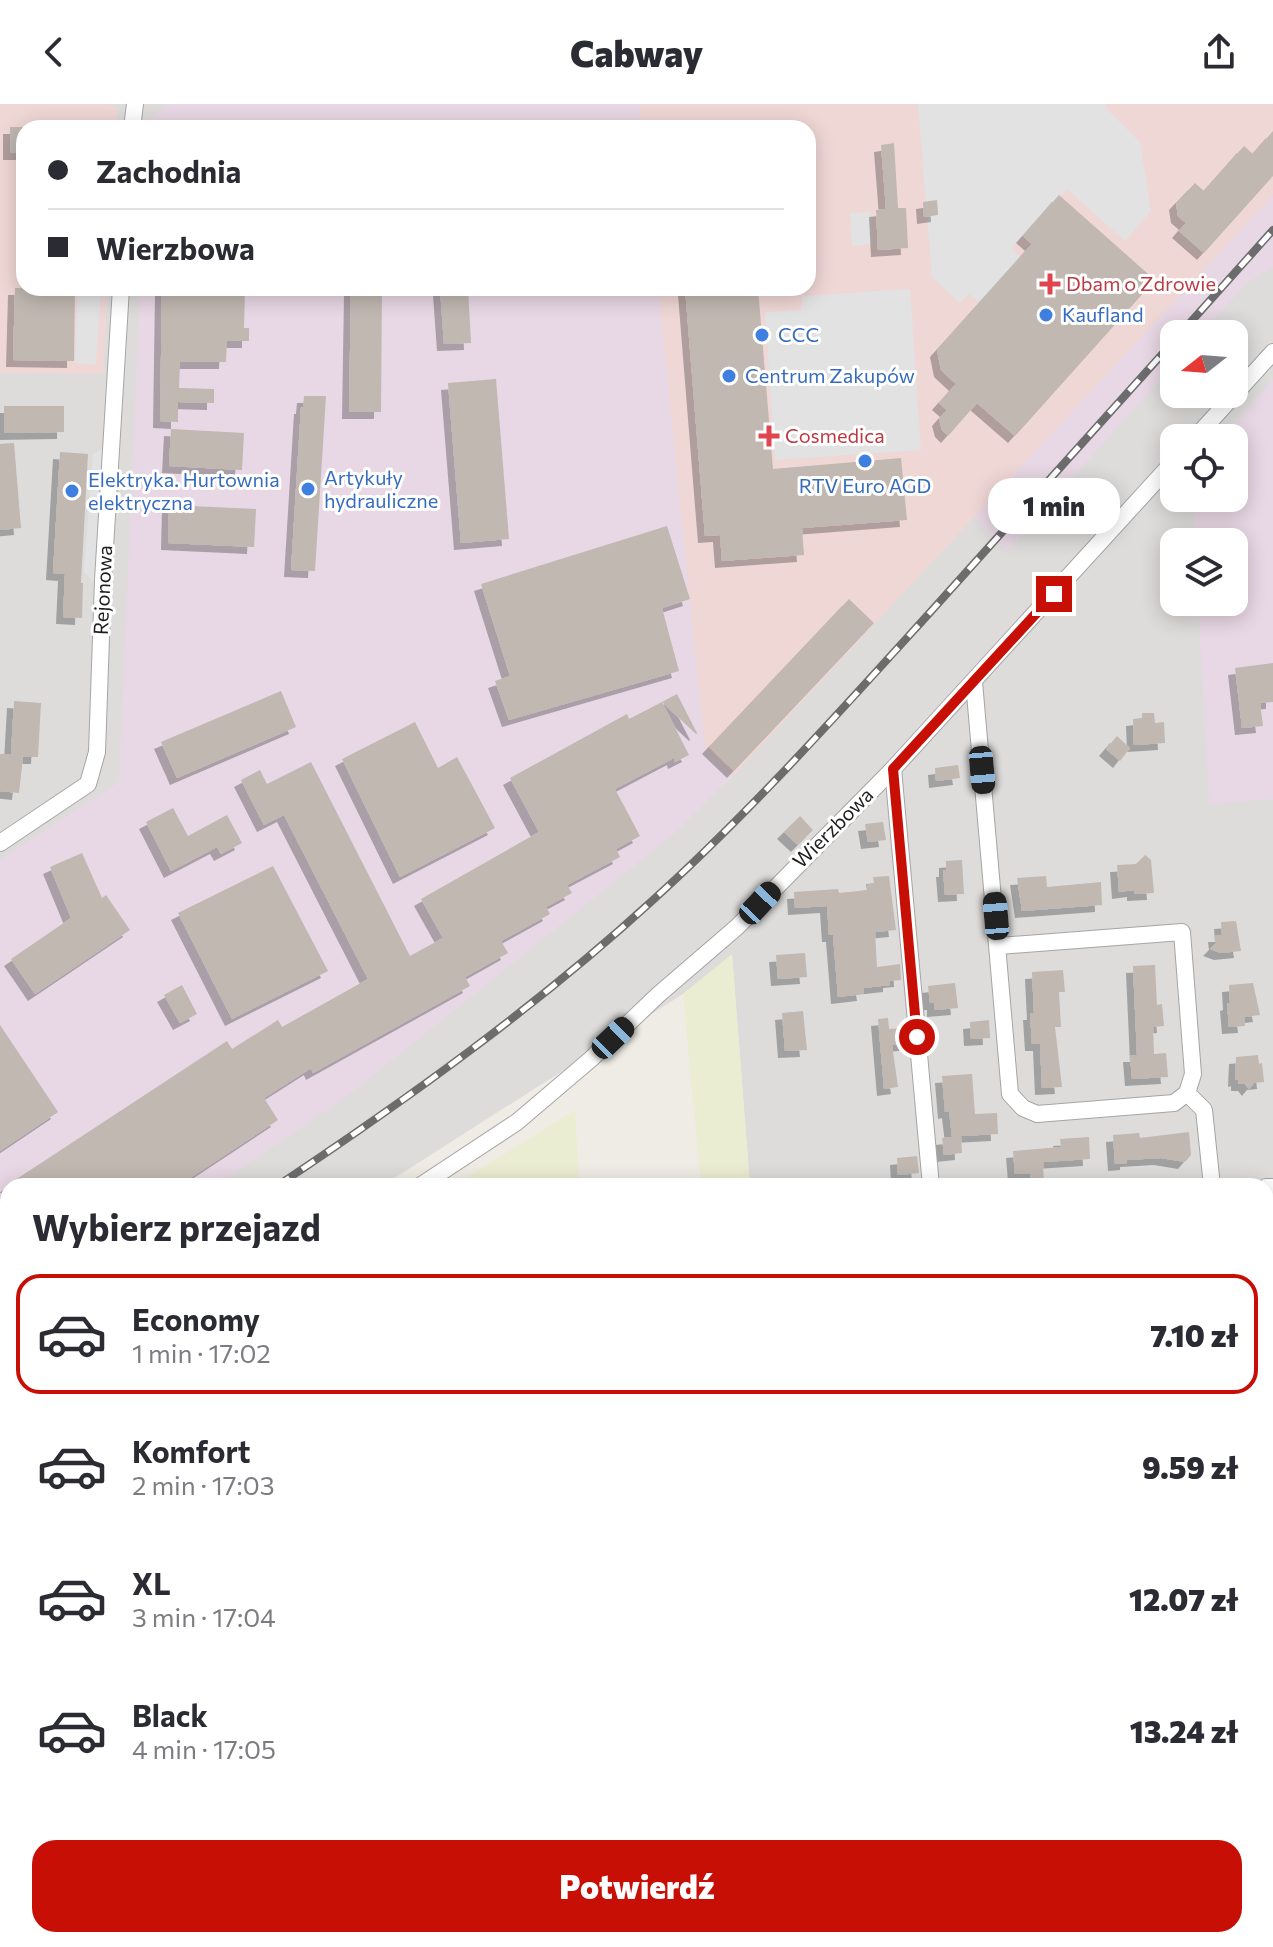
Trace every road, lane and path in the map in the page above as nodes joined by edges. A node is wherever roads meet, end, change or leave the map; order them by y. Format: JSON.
{"nodes":[{"id":1,"x":121,"y":296,"type":"edge"},
{"id":2,"x":1273,"y":352,"type":"edge"},
{"id":3,"x":1208,"y":424,"type":"edge"},
{"id":4,"x":1160,"y":476,"type":"edge"},
{"id":5,"x":974,"y":682,"type":"junction"},
{"id":6,"x":893,"y":769,"type":"junction"},
{"id":7,"x":0,"y":843,"type":"edge"},
{"id":8,"x":999,"y":946,"type":"junction"},
{"id":9,"x":1187,"y":1093,"type":"junction"},
{"id":10,"x":432,"y":1178,"type":"edge"},
{"id":11,"x":930,"y":1178,"type":"edge"},
{"id":12,"x":1211,"y":1178,"type":"edge"}],
"edges":[{"from":1,"to":7,"type":"street","name":"Rejonowa"},
{"from":2,"to":3,"type":"street"},
{"from":4,"to":5,"type":"street","name":"Wierzbowa"},
{"from":5,"to":6,"type":"street","name":"Wierzbowa"},
{"from":5,"to":8,"type":"street"},
{"from":6,"to":10,"type":"street","name":"Wierzbowa"},
{"from":6,"to":11,"type":"street"},
{"from":8,"to":9,"type":"street"},
{"from":8,"to":9,"type":"street"},
{"from":9,"to":12,"type":"street"}]}
